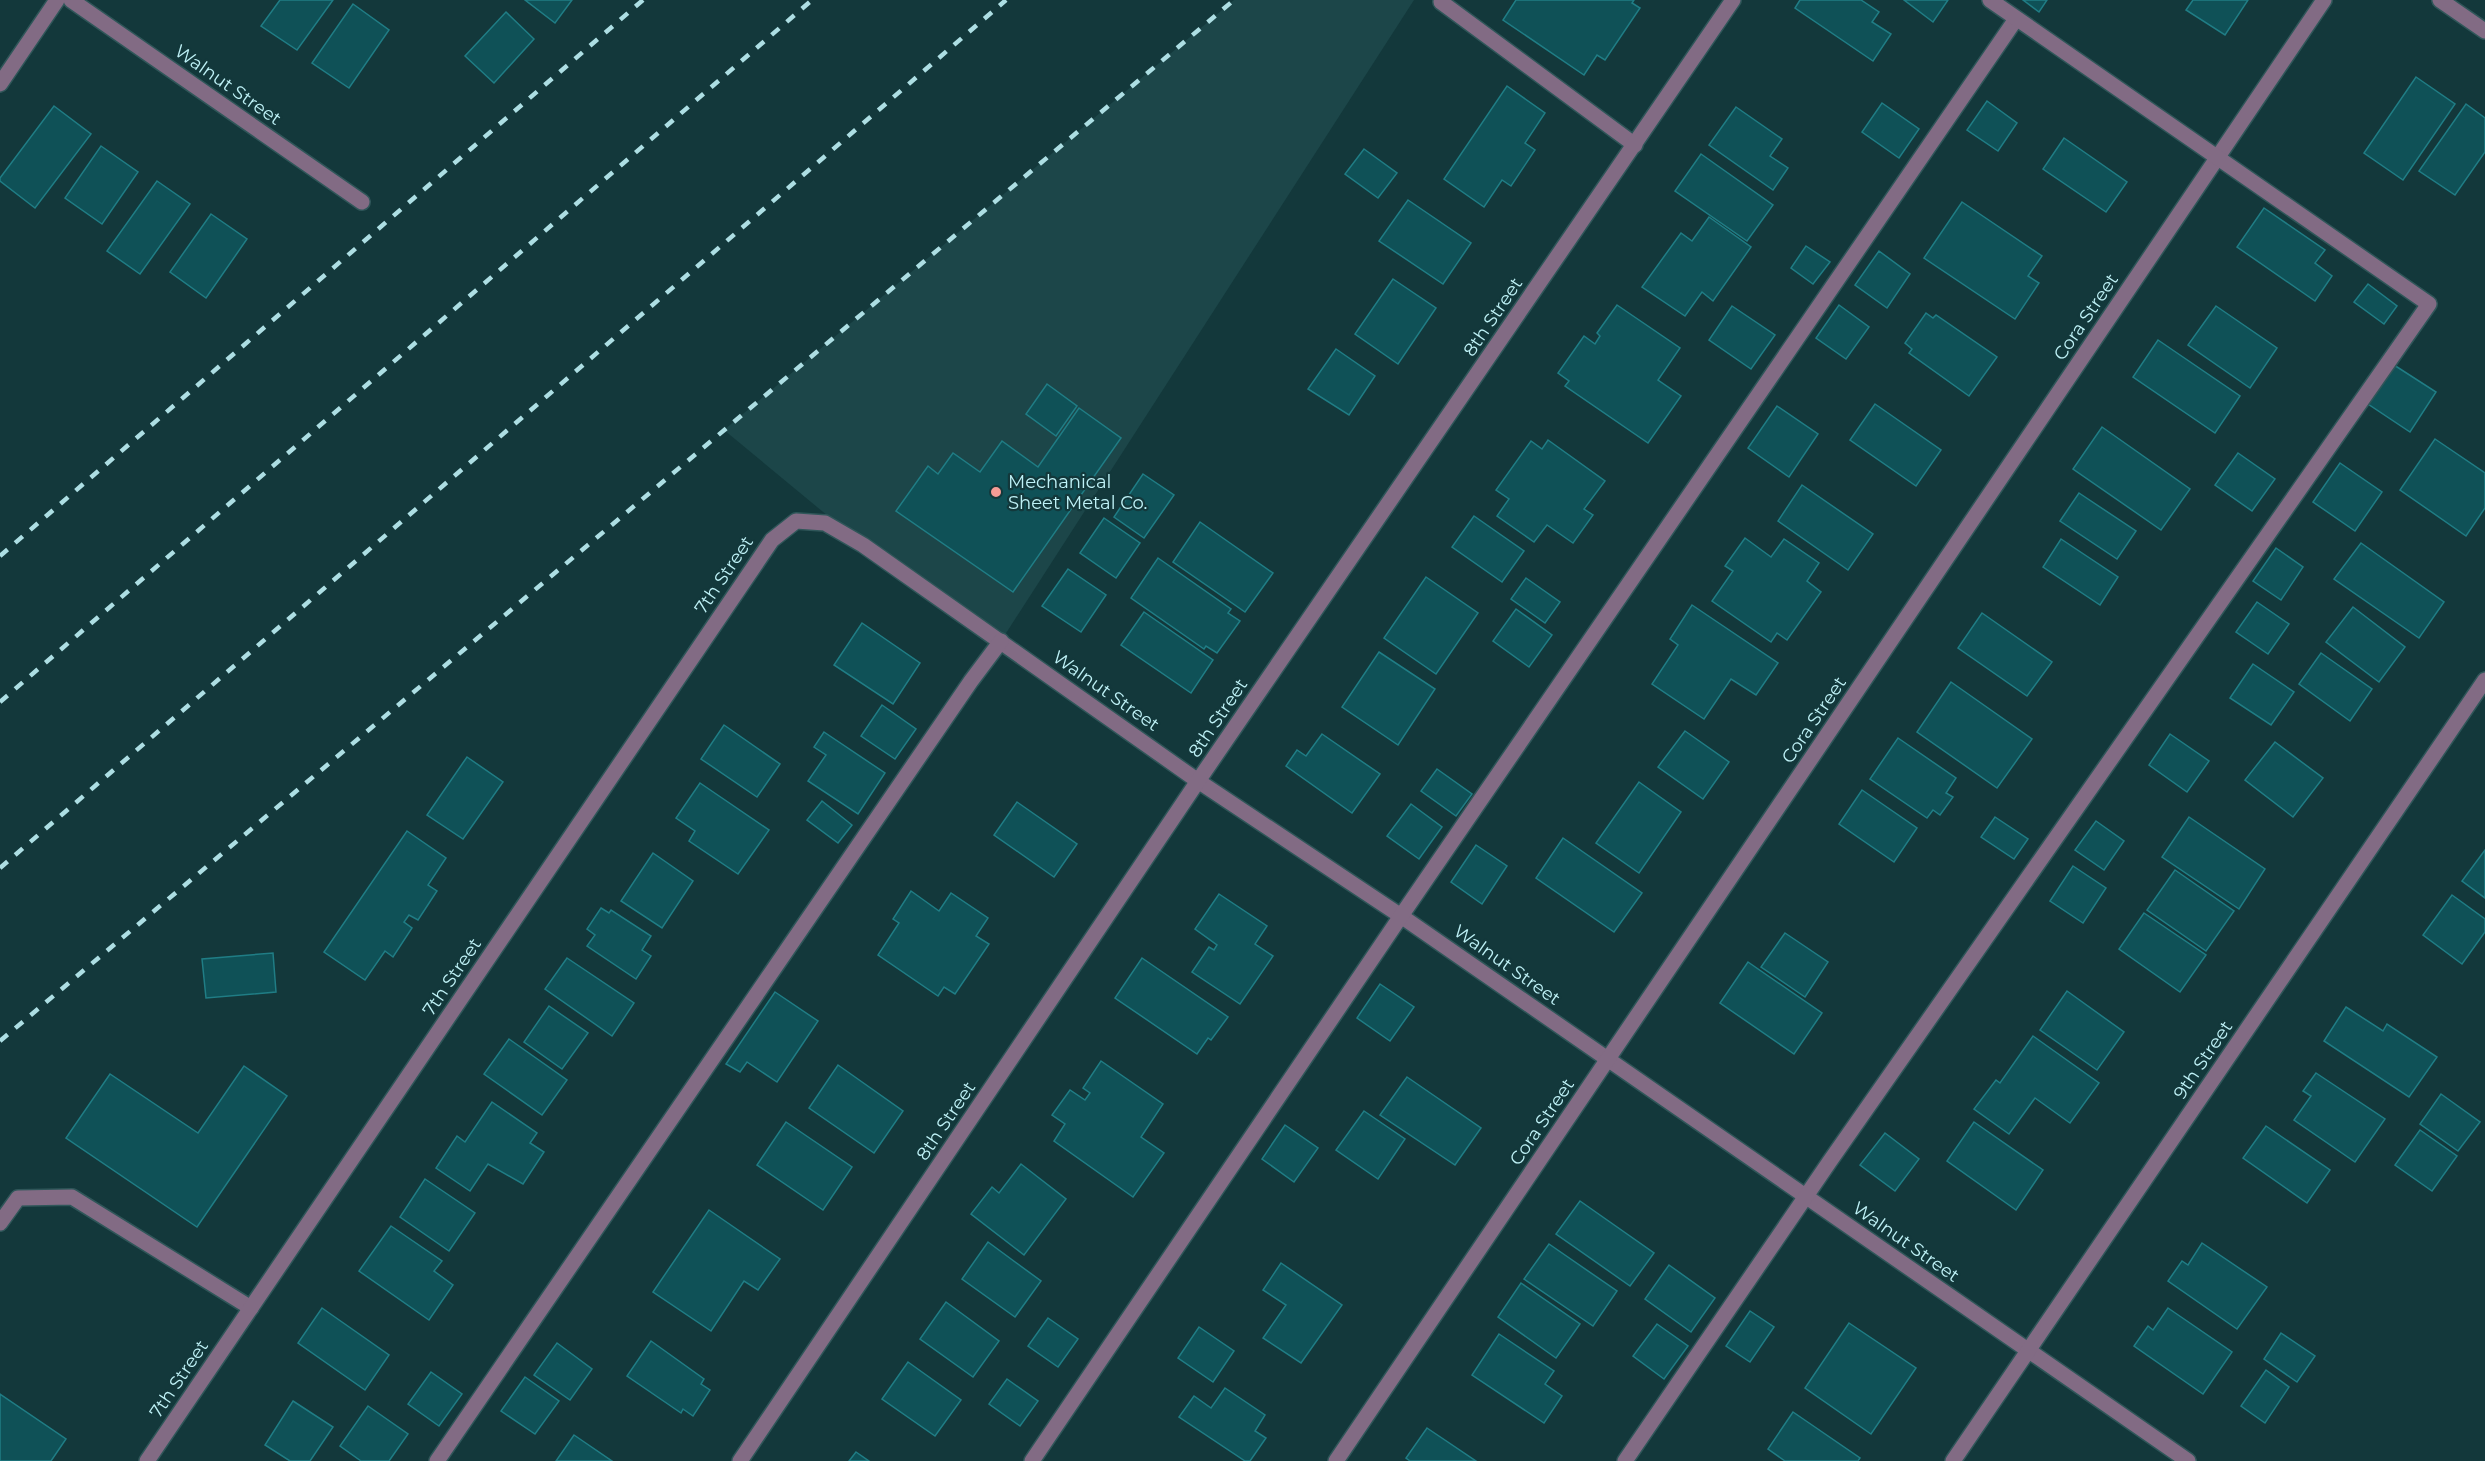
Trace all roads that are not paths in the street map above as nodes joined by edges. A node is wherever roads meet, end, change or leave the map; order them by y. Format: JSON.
{"nodes":[{"id":1,"x":57,"y":0,"type":"edge"},
{"id":2,"x":71,"y":0,"type":"edge"},
{"id":3,"x":1443,"y":0,"type":"edge"},
{"id":4,"x":1733,"y":0,"type":"edge"},
{"id":5,"x":1990,"y":0,"type":"edge"},
{"id":6,"x":2324,"y":0,"type":"edge"},
{"id":7,"x":2440,"y":0,"type":"edge"},
{"id":8,"x":2016,"y":19,"type":"junction"},
{"id":9,"x":2485,"y":31,"type":"edge"},
{"id":10,"x":0,"y":84,"type":"edge"},
{"id":11,"x":1635,"y":145,"type":"junction"},
{"id":12,"x":2218,"y":156,"type":"junction"},
{"id":13,"x":362,"y":202,"type":"dead end"},
{"id":14,"x":796,"y":521,"type":"joint"},
{"id":15,"x":1001,"y":641,"type":"junction"},
{"id":16,"x":2485,"y":680,"type":"edge"},
{"id":17,"x":1198,"y":781,"type":"junction"},
{"id":18,"x":1401,"y":916,"type":"junction"},
{"id":19,"x":1609,"y":1059,"type":"junction"},
{"id":20,"x":1806,"y":1196,"type":"junction"},
{"id":21,"x":0,"y":1223,"type":"edge"},
{"id":22,"x":251,"y":1308,"type":"junction"},
{"id":23,"x":2028,"y":1350,"type":"junction"},
{"id":24,"x":147,"y":1461,"type":"edge"},
{"id":25,"x":437,"y":1461,"type":"edge"},
{"id":26,"x":740,"y":1461,"type":"edge"},
{"id":27,"x":1032,"y":1461,"type":"edge"},
{"id":28,"x":1336,"y":1461,"type":"edge"},
{"id":29,"x":1625,"y":1461,"type":"edge"},
{"id":30,"x":1953,"y":1461,"type":"edge"},
{"id":31,"x":2188,"y":1461,"type":"edge"}],
"edges":[{"from":1,"to":10,"type":"street"},
{"from":2,"to":13,"type":"street","name":"Walnut Street"},
{"from":3,"to":11,"type":"street"},
{"from":4,"to":11,"type":"street","name":"8th Street"},
{"from":5,"to":8,"type":"street"},
{"from":6,"to":12,"type":"street","name":"Cora Street"},
{"from":7,"to":9,"type":"street"},
{"from":8,"to":12,"type":"street"},
{"from":8,"to":18,"type":"street"},
{"from":11,"to":17,"type":"street","name":"8th Street"},
{"from":12,"to":19,"type":"street","name":"Cora Street"},
{"from":12,"to":20,"type":"street"},
{"from":14,"to":15,"type":"street","name":"Walnut Street"},
{"from":14,"to":22,"type":"street","name":"7th Street"},
{"from":15,"to":17,"type":"street","name":"Walnut Street"},
{"from":15,"to":25,"type":"street"},
{"from":16,"to":23,"type":"street","name":"9th Street"},
{"from":17,"to":18,"type":"street","name":"Walnut Street"},
{"from":17,"to":26,"type":"street","name":"8th Street"},
{"from":18,"to":19,"type":"street","name":"Walnut Street"},
{"from":18,"to":27,"type":"street"},
{"from":19,"to":20,"type":"street","name":"Walnut Street"},
{"from":19,"to":28,"type":"street","name":"Cora Street"},
{"from":20,"to":23,"type":"street","name":"Walnut Street"},
{"from":20,"to":29,"type":"street"},
{"from":21,"to":22,"type":"street"},
{"from":22,"to":24,"type":"street","name":"7th Street"},
{"from":23,"to":30,"type":"street","name":"9th Street"},
{"from":23,"to":31,"type":"street","name":"Walnut Street"}]}
